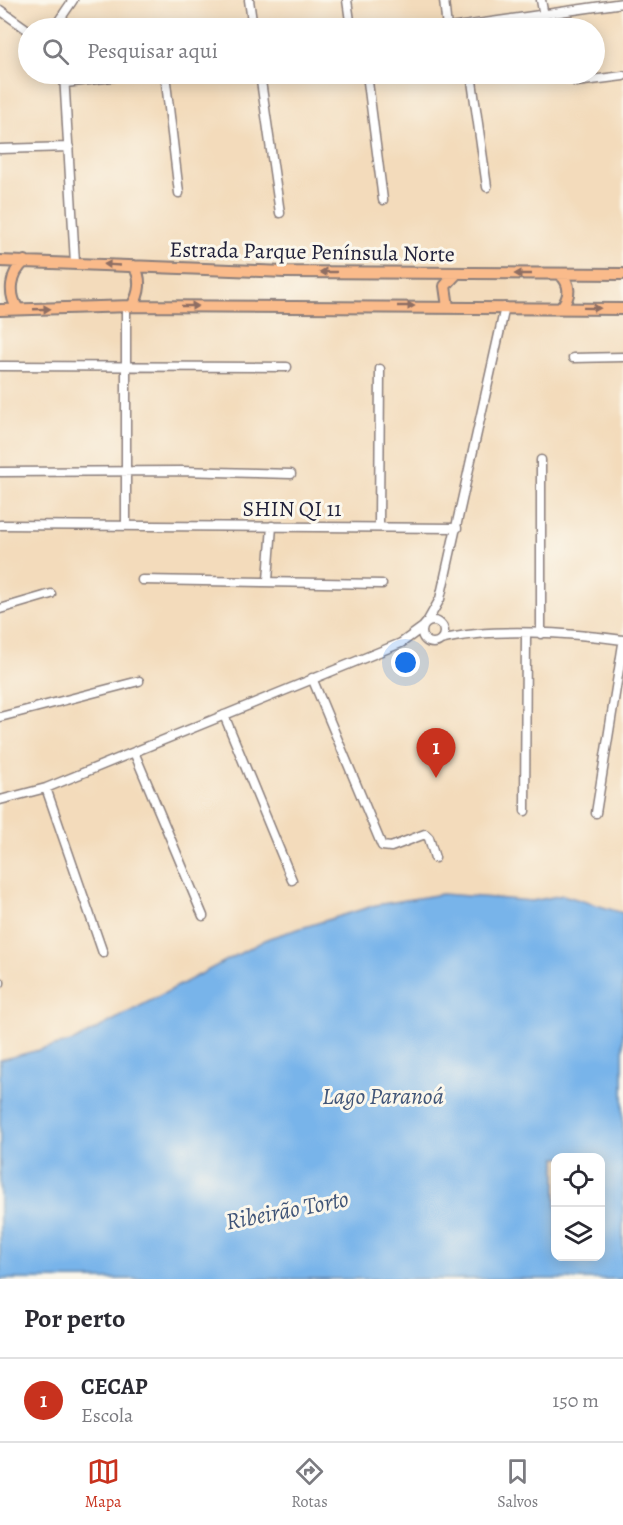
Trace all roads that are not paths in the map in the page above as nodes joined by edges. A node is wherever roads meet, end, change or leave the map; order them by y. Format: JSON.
{"nodes":[{"id":1,"x":73,"y":0,"type":"edge"},
{"id":2,"x":249,"y":0,"type":"edge"},
{"id":3,"x":347,"y":0,"type":"edge"},
{"id":4,"x":444,"y":0,"type":"edge"},
{"id":5,"x":541,"y":0,"type":"edge"},
{"id":6,"x":623,"y":3,"type":"edge"},
{"id":7,"x":0,"y":10,"type":"edge"},
{"id":8,"x":543,"y":16,"type":"junction"},
{"id":9,"x":61,"y":18,"type":"edge"},
{"id":10,"x":252,"y":18,"type":"edge"},
{"id":11,"x":350,"y":18,"type":"edge"},
{"id":12,"x":447,"y":18,"type":"edge"},
{"id":13,"x":530,"y":18,"type":"edge"},
{"id":14,"x":18,"y":23,"type":"edge"},
{"id":15,"x":623,"y":76,"type":"edge"},
{"id":16,"x":605,"y":78,"type":"edge"},
{"id":17,"x":65,"y":84,"type":"edge"},
{"id":18,"x":166,"y":84,"type":"edge"},
{"id":19,"x":261,"y":84,"type":"edge"},
{"id":20,"x":368,"y":84,"type":"edge"},
{"id":21,"x":472,"y":84,"type":"edge"},
{"id":22,"x":69,"y":147,"type":"junction"},
{"id":23,"x":0,"y":149,"type":"edge"},
{"id":24,"x":487,"y":188,"type":"dead end"},
{"id":25,"x":179,"y":193,"type":"dead end"},
{"id":26,"x":383,"y":200,"type":"dead end"},
{"id":27,"x":280,"y":213,"type":"dead end"},
{"id":28,"x":0,"y":261,"type":"edge"},
{"id":29,"x":25,"y":261,"type":"junction"},
{"id":30,"x":75,"y":263,"type":"junction"},
{"id":31,"x":134,"y":266,"type":"junction"},
{"id":32,"x":457,"y":273,"type":"junction"},
{"id":33,"x":560,"y":274,"type":"junction"},
{"id":34,"x":623,"y":274,"type":"edge"},
{"id":35,"x":129,"y":306,"type":"junction"},
{"id":36,"x":448,"y":307,"type":"junction"},
{"id":37,"x":505,"y":307,"type":"junction"},
{"id":38,"x":561,"y":308,"type":"junction"},
{"id":39,"x":18,"y":309,"type":"junction"},
{"id":40,"x":623,"y":309,"type":"edge"},
{"id":41,"x":0,"y":310,"type":"edge"},
{"id":42,"x":623,"y":357,"type":"edge"},
{"id":43,"x":573,"y":358,"type":"dead end"},
{"id":44,"x":0,"y":366,"type":"edge"},
{"id":45,"x":126,"y":366,"type":"junction"},
{"id":46,"x":287,"y":367,"type":"dead end"},
{"id":47,"x":380,"y":369,"type":"dead end"},
{"id":48,"x":541,"y":460,"type":"dead end"},
{"id":49,"x":126,"y":471,"type":"junction"},
{"id":50,"x":0,"y":472,"type":"edge"},
{"id":51,"x":291,"y":474,"type":"dead end"},
{"id":52,"x":0,"y":525,"type":"edge"},
{"id":53,"x":126,"y":526,"type":"junction"},
{"id":54,"x":272,"y":526,"type":"junction"},
{"id":55,"x":379,"y":526,"type":"junction"},
{"id":56,"x":457,"y":528,"type":"junction"},
{"id":57,"x":141,"y":580,"type":"dead end"},
{"id":58,"x":268,"y":580,"type":"junction"},
{"id":59,"x":382,"y":584,"type":"dead end"},
{"id":60,"x":51,"y":594,"type":"dead end"},
{"id":61,"x":440,"y":599,"type":"junction"},
{"id":62,"x":0,"y":609,"type":"edge"},
{"id":63,"x":425,"y":624,"type":"junction"},
{"id":64,"x":442,"y":625,"type":"junction"},
{"id":65,"x":464,"y":634,"type":"junction"},
{"id":66,"x":526,"y":634,"type":"junction"},
{"id":67,"x":541,"y":634,"type":"junction"},
{"id":68,"x":441,"y":640,"type":"junction"},
{"id":69,"x":404,"y":642,"type":"junction"},
{"id":70,"x":427,"y":642,"type":"junction"},
{"id":71,"x":623,"y":642,"type":"edge"},
{"id":72,"x":312,"y":678,"type":"junction"},
{"id":73,"x":139,"y":681,"type":"dead end"},
{"id":74,"x":224,"y":715,"type":"junction"},
{"id":75,"x":0,"y":717,"type":"edge"},
{"id":76,"x":134,"y":752,"type":"junction"},
{"id":77,"x":46,"y":788,"type":"junction"},
{"id":78,"x":0,"y":800,"type":"edge"},
{"id":79,"x":525,"y":811,"type":"dead end"},
{"id":80,"x":596,"y":813,"type":"dead end"},
{"id":81,"x":435,"y":858,"type":"dead end"},
{"id":82,"x":292,"y":880,"type":"dead end"},
{"id":83,"x":203,"y":916,"type":"dead end"},
{"id":84,"x":103,"y":953,"type":"dead end"}],
"edges":[{"from":1,"to":9,"type":"street"},
{"from":2,"to":10,"type":"street"},
{"from":3,"to":11,"type":"street"},
{"from":4,"to":12,"type":"street"},
{"from":5,"to":8,"type":"street"},
{"from":6,"to":8,"type":"street"},
{"from":7,"to":14,"type":"street"},
{"from":8,"to":13,"type":"street"},
{"from":15,"to":16,"type":"street"},
{"from":17,"to":22,"type":"street"},
{"from":18,"to":25,"type":"street"},
{"from":19,"to":27,"type":"street"},
{"from":20,"to":26,"type":"street"},
{"from":21,"to":24,"type":"street"},
{"from":22,"to":23,"type":"street"},
{"from":22,"to":30,"type":"street"},
{"from":28,"to":29,"type":"main road","name":"Estrada Parque Península Norte"},
{"from":29,"to":30,"type":"main road","name":"Estrada Parque Península Norte"},
{"from":29,"to":39,"type":"main road"},
{"from":31,"to":30,"type":"main road","name":"Estrada Parque Península Norte","one_way":true},
{"from":32,"to":31,"type":"main road","name":"Estrada Parque Península Norte","one_way":true},
{"from":31,"to":35,"type":"main road"},
{"from":33,"to":32,"type":"main road","name":"Estrada Parque Península Norte","one_way":true},
{"from":32,"to":36,"type":"main road"},
{"from":33,"to":34,"type":"main road","name":"Estrada Parque Península Norte"},
{"from":33,"to":38,"type":"main road"},
{"from":35,"to":36,"type":"main road","one_way":true},
{"from":39,"to":35,"type":"main road","one_way":true},
{"from":35,"to":45,"type":"street"},
{"from":36,"to":37,"type":"main road"},
{"from":37,"to":38,"type":"main road"},
{"from":37,"to":56,"type":"street"},
{"from":38,"to":40,"type":"main road","one_way":true},
{"from":39,"to":41,"type":"main road"},
{"from":42,"to":43,"type":"street"},
{"from":44,"to":45,"type":"street"},
{"from":45,"to":46,"type":"street"},
{"from":45,"to":49,"type":"street"},
{"from":47,"to":55,"type":"street"},
{"from":48,"to":67,"type":"street"},
{"from":49,"to":50,"type":"street"},
{"from":49,"to":51,"type":"street"},
{"from":49,"to":53,"type":"street"},
{"from":52,"to":53,"type":"street","name":"SHIN QI 11"},
{"from":53,"to":54,"type":"street","name":"SHIN QI 11"},
{"from":54,"to":55,"type":"street","name":"SHIN QI 11"},
{"from":54,"to":58,"type":"street"},
{"from":55,"to":56,"type":"street","name":"SHIN QI 11"},
{"from":56,"to":61,"type":"street"},
{"from":57,"to":58,"type":"street"},
{"from":58,"to":59,"type":"street"},
{"from":60,"to":62,"type":"street"},
{"from":61,"to":63,"type":"street"},
{"from":61,"to":64,"type":"street"},
{"from":63,"to":64,"type":"street"},
{"from":63,"to":69,"type":"street"},
{"from":63,"to":70,"type":"street"},
{"from":64,"to":65,"type":"street"},
{"from":64,"to":68,"type":"street"},
{"from":65,"to":66,"type":"street"},
{"from":65,"to":68,"type":"street"},
{"from":66,"to":67,"type":"street"},
{"from":66,"to":79,"type":"street"},
{"from":67,"to":71,"type":"street"},
{"from":68,"to":70,"type":"street"},
{"from":69,"to":70,"type":"street"},
{"from":69,"to":72,"type":"street"},
{"from":71,"to":80,"type":"street"},
{"from":72,"to":74,"type":"street"},
{"from":72,"to":81,"type":"street"},
{"from":73,"to":75,"type":"street"},
{"from":74,"to":76,"type":"street"},
{"from":74,"to":82,"type":"street"},
{"from":76,"to":77,"type":"street"},
{"from":76,"to":83,"type":"street"},
{"from":77,"to":78,"type":"street"},
{"from":77,"to":84,"type":"street"}]}
